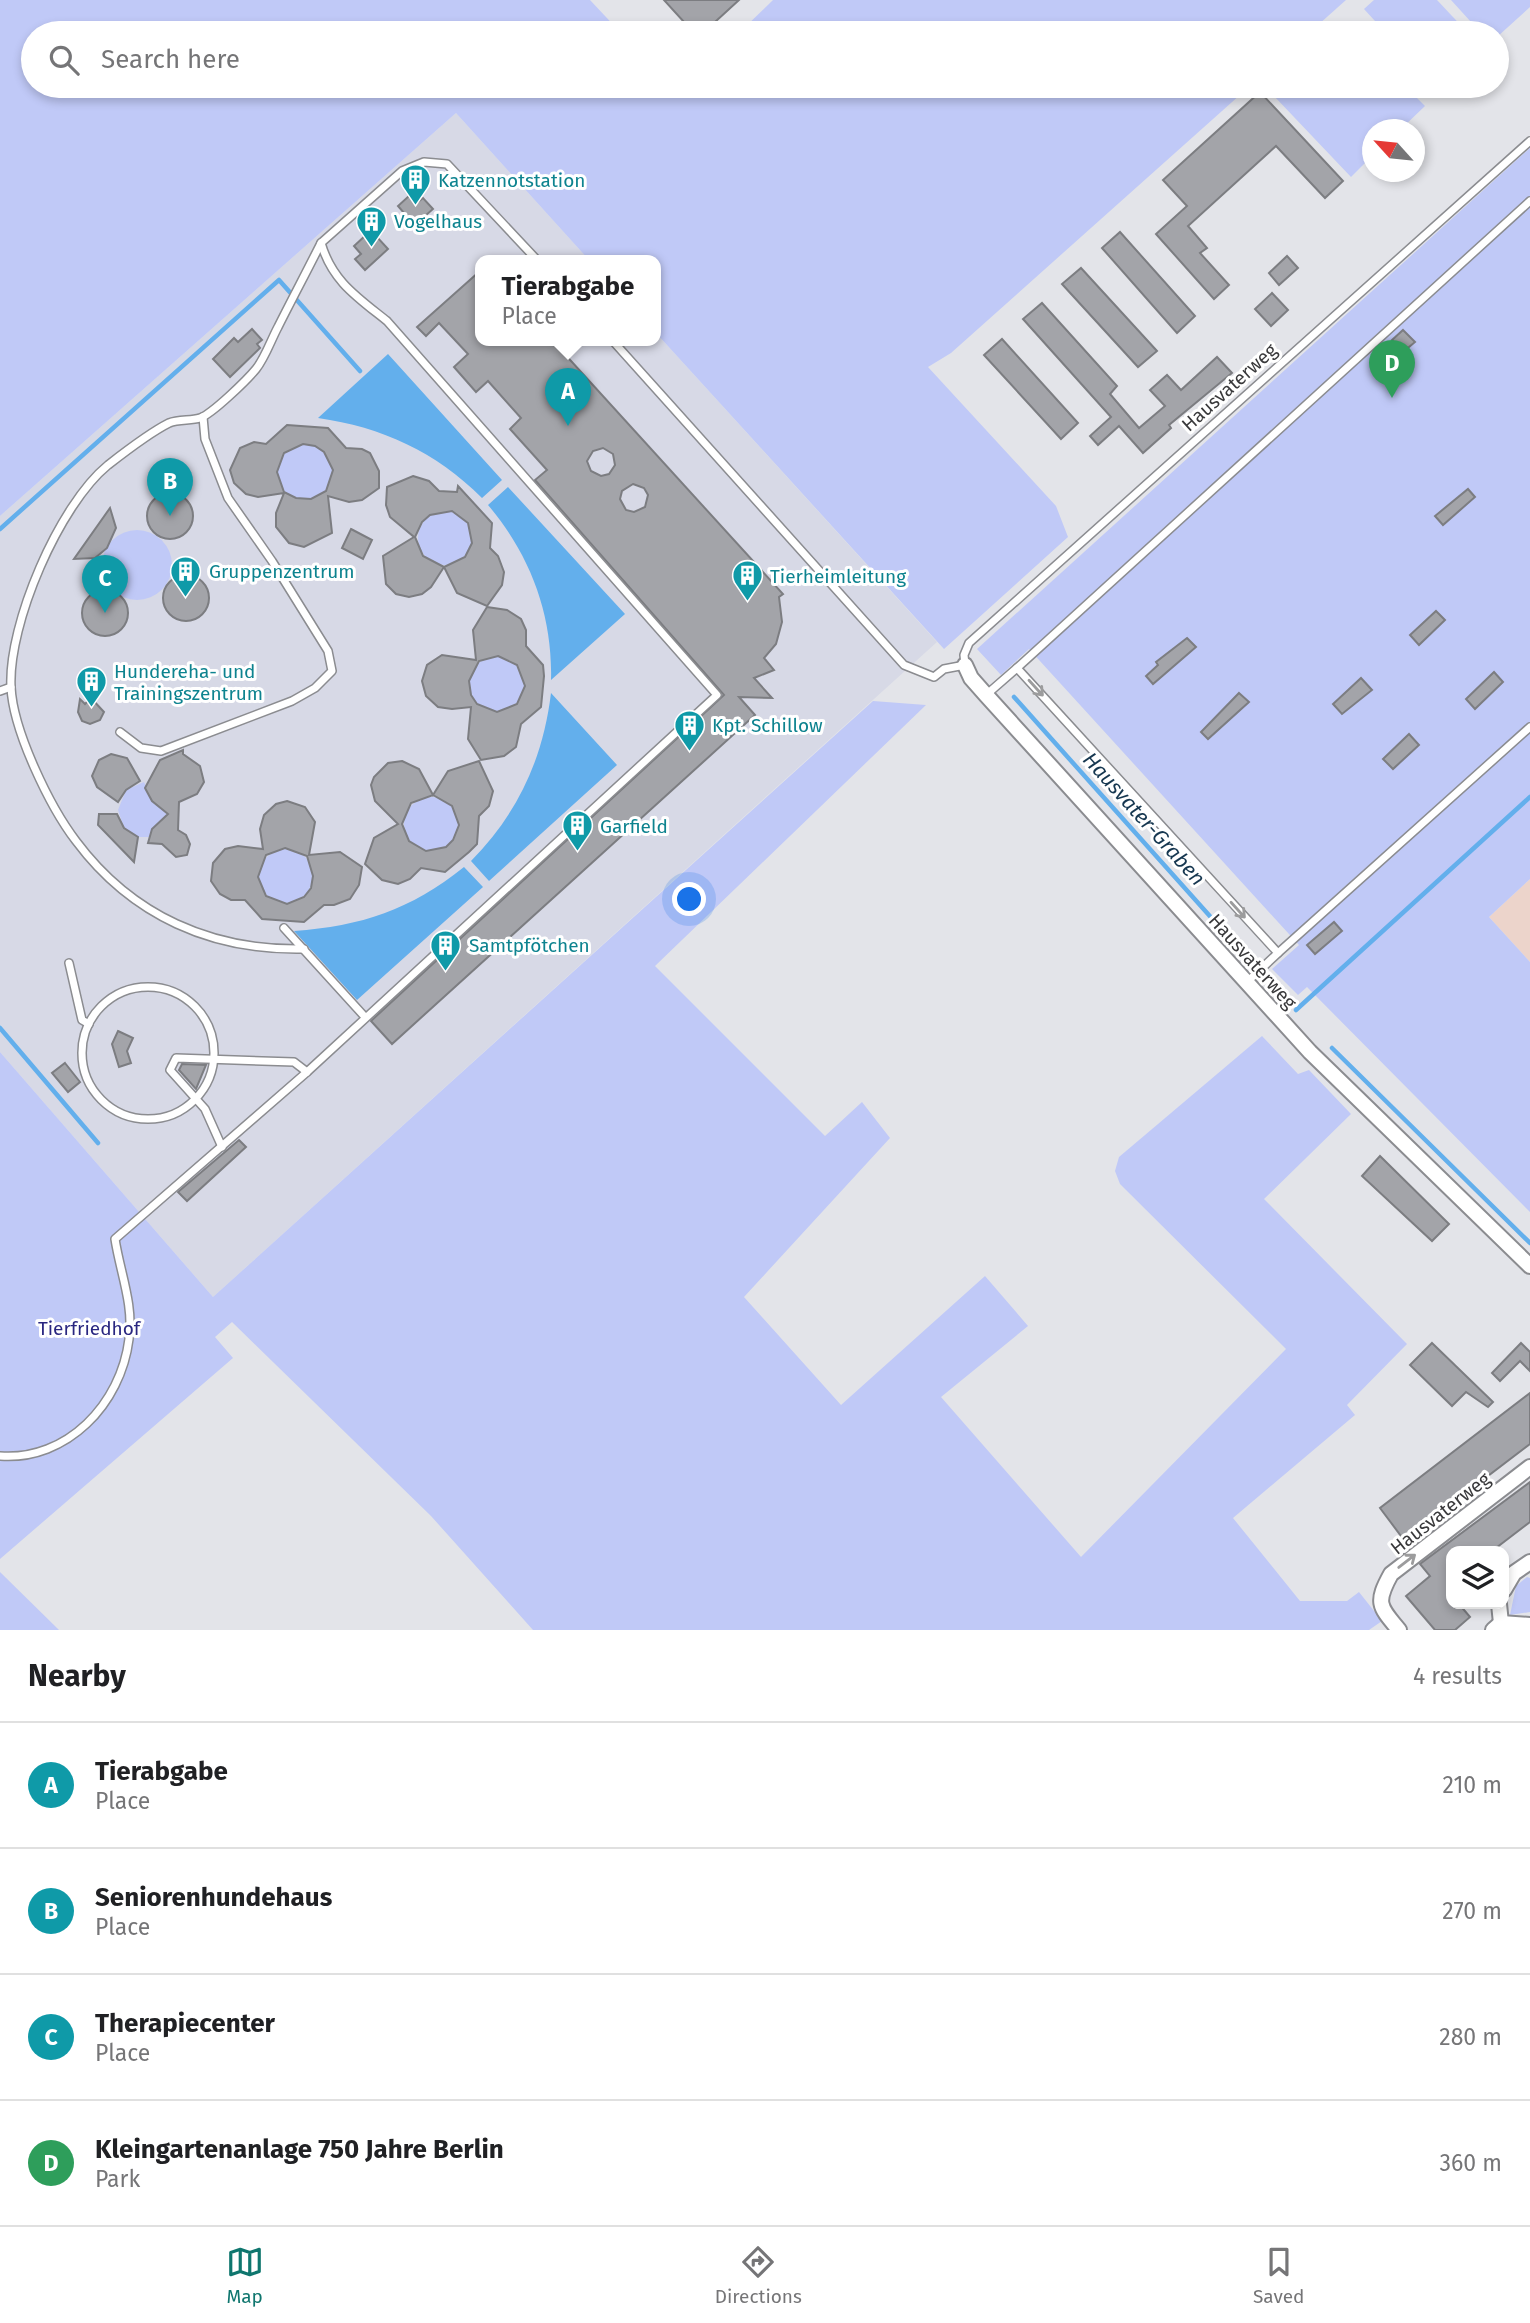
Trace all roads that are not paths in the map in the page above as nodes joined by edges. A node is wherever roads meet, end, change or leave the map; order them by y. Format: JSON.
{"nodes":[{"id":1,"x":1530,"y":141,"type":"edge"},
{"id":2,"x":1530,"y":201,"type":"edge"},
{"id":3,"x":321,"y":243,"type":"junction"},
{"id":4,"x":532,"y":255,"type":"edge"},
{"id":5,"x":617,"y":346,"type":"edge"},
{"id":6,"x":203,"y":417,"type":"junction"},
{"id":7,"x":965,"y":665,"type":"junction"},
{"id":8,"x":1017,"y":668,"type":"junction"},
{"id":9,"x":11,"y":687,"type":"junction"},
{"id":10,"x":0,"y":691,"type":"edge"},
{"id":11,"x":986,"y":695,"type":"junction"},
{"id":12,"x":1530,"y":727,"type":"edge"},
{"id":13,"x":120,"y":732,"type":"dead end"},
{"id":14,"x":284,"y":928,"type":"dead end"},
{"id":15,"x":304,"y":949,"type":"junction"},
{"id":16,"x":1278,"y":953,"type":"junction"},
{"id":17,"x":69,"y":963,"type":"dead end"},
{"id":18,"x":1247,"y":982,"type":"junction"},
{"id":19,"x":365,"y":1017,"type":"junction"},
{"id":20,"x":89,"y":1024,"type":"junction"},
{"id":21,"x":213,"y":1059,"type":"junction"},
{"id":22,"x":307,"y":1072,"type":"junction"},
{"id":23,"x":195,"y":1098,"type":"junction"},
{"id":24,"x":222,"y":1147,"type":"junction"},
{"id":25,"x":1530,"y":1266,"type":"edge"},
{"id":26,"x":0,"y":1456,"type":"edge"},
{"id":27,"x":1530,"y":1467,"type":"edge"},
{"id":28,"x":1530,"y":1562,"type":"edge"},
{"id":29,"x":1509,"y":1582,"type":"edge"},
{"id":30,"x":1497,"y":1626,"type":"edge"},
{"id":31,"x":1530,"y":1626,"type":"edge"},
{"id":32,"x":1399,"y":1630,"type":"edge"}],
"edges":[{"from":1,"to":7,"type":"lane","name":"Hausvaterweg"},
{"from":2,"to":8,"type":"lane"},
{"from":3,"to":4,"type":"lane"},
{"from":3,"to":6,"type":"lane"},
{"from":3,"to":19,"type":"lane"},
{"from":5,"to":7,"type":"lane"},
{"from":6,"to":9,"type":"lane"},
{"from":6,"to":13,"type":"lane"},
{"from":7,"to":11,"type":"street","name":"Hausvaterweg"},
{"from":8,"to":11,"type":"lane"},
{"from":8,"to":16,"type":"lane","one_way":true},
{"from":9,"to":10,"type":"lane"},
{"from":9,"to":15,"type":"lane"},
{"from":11,"to":18,"type":"street","name":"Hausvaterweg"},
{"from":12,"to":16,"type":"lane"},
{"from":14,"to":15,"type":"lane"},
{"from":15,"to":19,"type":"lane"},
{"from":16,"to":18,"type":"lane"},
{"from":17,"to":20,"type":"lane"},
{"from":18,"to":25,"type":"street","name":"Hausvaterweg"},
{"from":19,"to":22,"type":"lane"},
{"from":20,"to":21,"type":"lane"},
{"from":20,"to":23,"type":"lane"},
{"from":21,"to":22,"type":"lane"},
{"from":21,"to":23,"type":"lane"},
{"from":21,"to":23,"type":"lane"},
{"from":22,"to":24,"type":"lane"},
{"from":23,"to":24,"type":"lane"},
{"from":24,"to":26,"type":"lane"},
{"from":32,"to":27,"type":"street","name":"Hausvaterweg","one_way":true},
{"from":28,"to":29,"type":"street"},
{"from":30,"to":31,"type":"street"}]}
